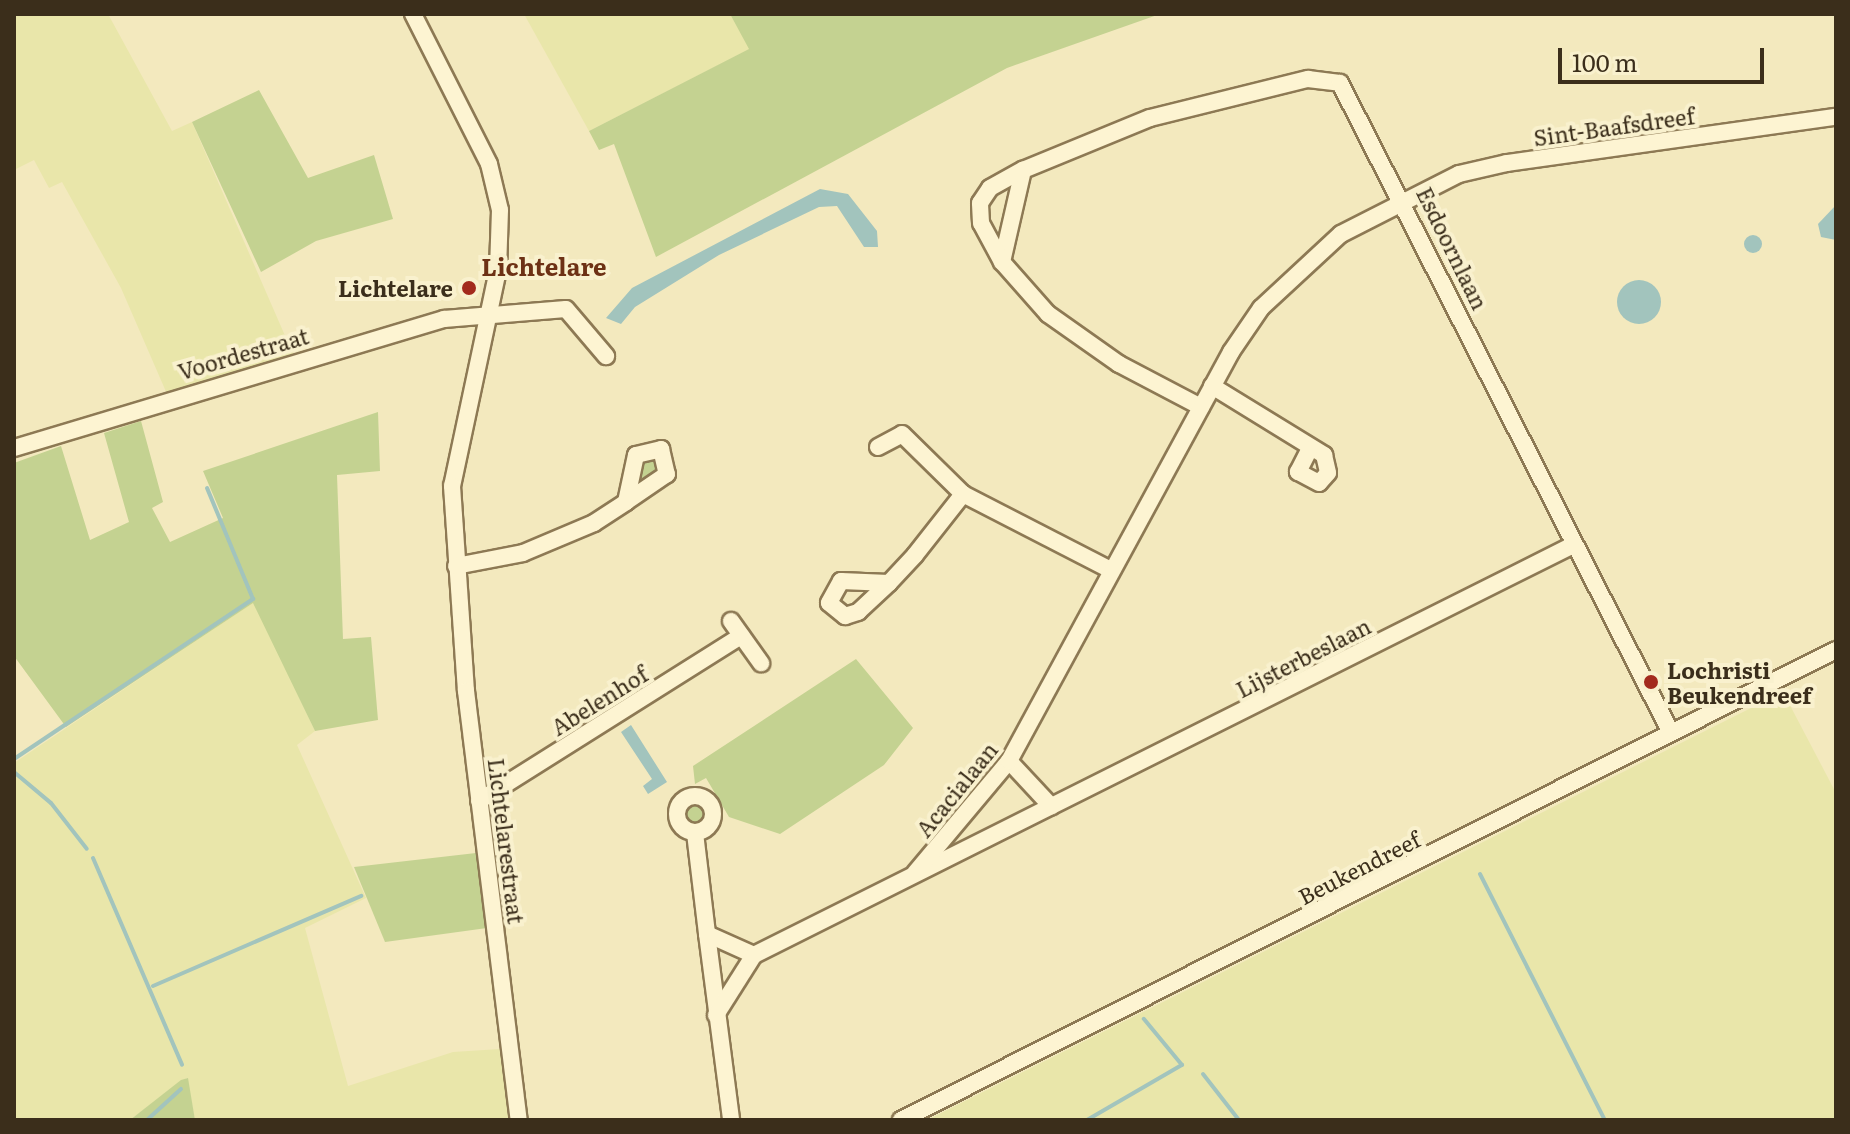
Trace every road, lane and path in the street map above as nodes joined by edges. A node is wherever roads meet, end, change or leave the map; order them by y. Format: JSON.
{"nodes":[{"id":1,"x":413,"y":14,"type":"edge"},
{"id":2,"x":1836,"y":117,"type":"edge"},
{"id":3,"x":1023,"y":170,"type":"junction"},
{"id":4,"x":1404,"y":199,"type":"junction"},
{"id":5,"x":1002,"y":262,"type":"junction"},
{"id":6,"x":489,"y":314,"type":"junction"},
{"id":7,"x":606,"y":356,"type":"dead end"},
{"id":8,"x":1212,"y":386,"type":"junction"},
{"id":9,"x":1201,"y":407,"type":"junction"},
{"id":10,"x":878,"y":447,"type":"dead end"},
{"id":11,"x":14,"y":448,"type":"edge"},
{"id":12,"x":1309,"y":450,"type":"dead end"},
{"id":13,"x":963,"y":494,"type":"junction"},
{"id":14,"x":626,"y":502,"type":"dead end"},
{"id":15,"x":1573,"y":545,"type":"junction"},
{"id":16,"x":456,"y":566,"type":"junction"},
{"id":17,"x":1111,"y":570,"type":"junction"},
{"id":18,"x":889,"y":583,"type":"dead end"},
{"id":19,"x":731,"y":621,"type":"dead end"},
{"id":20,"x":741,"y":636,"type":"junction"},
{"id":21,"x":1836,"y":650,"type":"edge"},
{"id":22,"x":761,"y":663,"type":"dead end"},
{"id":23,"x":1671,"y":733,"type":"junction"},
{"id":24,"x":1009,"y":761,"type":"junction"},
{"id":25,"x":479,"y":801,"type":"junction"},
{"id":26,"x":1051,"y":806,"type":"junction"},
{"id":27,"x":695,"y":833,"type":"dead end"},
{"id":28,"x":915,"y":873,"type":"junction"},
{"id":29,"x":707,"y":934,"type":"junction"},
{"id":30,"x":754,"y":955,"type":"junction"},
{"id":31,"x":716,"y":1016,"type":"junction"},
{"id":32,"x":519,"y":1120,"type":"edge"},
{"id":33,"x":731,"y":1120,"type":"edge"},
{"id":34,"x":901,"y":1120,"type":"edge"}],
"edges":[{"from":1,"to":6,"type":"street","name":"Lichtelarestraat"},
{"from":2,"to":4,"type":"street","name":"Sint-Baafsdreef"},
{"from":3,"to":4,"type":"street","name":"Esdoornlaan"},
{"from":3,"to":5,"type":"street"},
{"from":3,"to":5,"type":"street","name":"Esdoornlaan"},
{"from":4,"to":8,"type":"street","name":"Acacialaan"},
{"from":4,"to":15,"type":"street","name":"Esdoornlaan"},
{"from":5,"to":9,"type":"street","name":"Esdoornlaan"},
{"from":6,"to":7,"type":"street"},
{"from":6,"to":11,"type":"street","name":"Voordestraat"},
{"from":6,"to":16,"type":"street","name":"Lichtelarestraat"},
{"from":8,"to":9,"type":"street","name":"Acacialaan"},
{"from":8,"to":12,"type":"street"},
{"from":9,"to":17,"type":"street","name":"Acacialaan"},
{"from":10,"to":13,"type":"street"},
{"from":13,"to":17,"type":"street"},
{"from":13,"to":18,"type":"street"},
{"from":14,"to":16,"type":"street"},
{"from":15,"to":23,"type":"street","name":"Esdoornlaan"},
{"from":15,"to":26,"type":"street","name":"Lijsterbeslaan"},
{"from":16,"to":25,"type":"street","name":"Lichtelarestraat"},
{"from":17,"to":24,"type":"street","name":"Acacialaan"},
{"from":19,"to":20,"type":"street"},
{"from":20,"to":22,"type":"street"},
{"from":20,"to":25,"type":"street","name":"Abelenhof"},
{"from":21,"to":23,"type":"street","name":"Beukendreef"},
{"from":23,"to":34,"type":"street","name":"Beukendreef"},
{"from":24,"to":26,"type":"street"},
{"from":24,"to":28,"type":"street","name":"Acacialaan"},
{"from":25,"to":32,"type":"street","name":"Lichtelarestraat"},
{"from":26,"to":28,"type":"street","name":"Lijsterbeslaan"},
{"from":27,"to":29,"type":"street"},
{"from":28,"to":30,"type":"street","name":"Acacialaan"},
{"from":29,"to":30,"type":"street"},
{"from":29,"to":31,"type":"street"},
{"from":30,"to":31,"type":"street"},
{"from":31,"to":33,"type":"street"}]}
